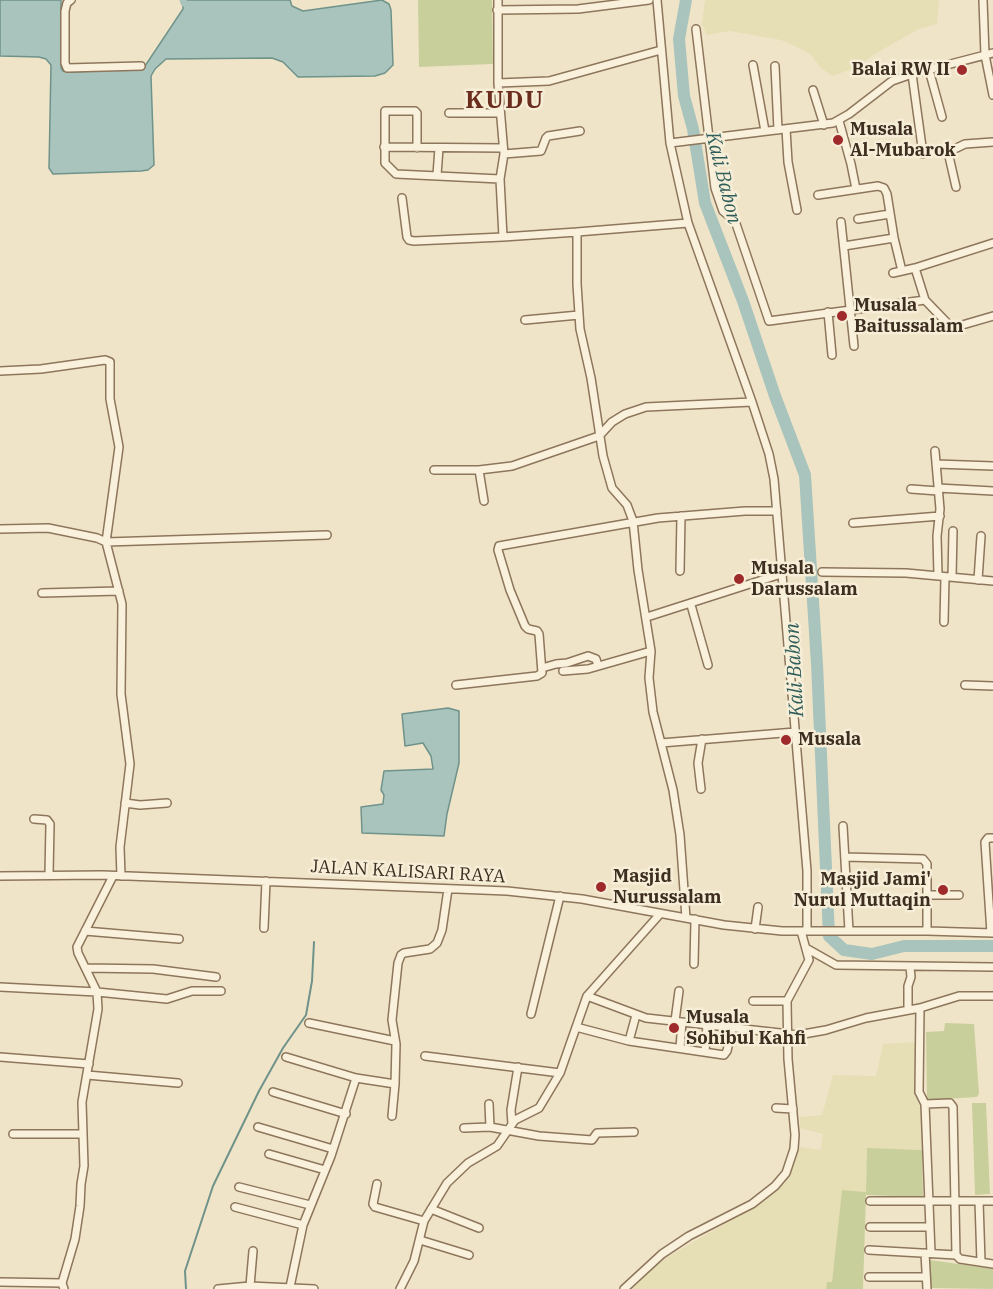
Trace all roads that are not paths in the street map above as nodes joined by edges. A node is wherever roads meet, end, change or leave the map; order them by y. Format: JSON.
{"nodes":[{"id":1,"x":71,"y":0,"type":"edge"},
{"id":2,"x":498,"y":0,"type":"edge"},
{"id":3,"x":649,"y":0,"type":"edge"},
{"id":4,"x":657,"y":0,"type":"edge"},
{"id":5,"x":983,"y":0,"type":"edge"},
{"id":6,"x":497,"y":10,"type":"junction"},
{"id":7,"x":696,"y":29,"type":"dead end"},
{"id":8,"x":661,"y":50,"type":"junction"},
{"id":9,"x":989,"y":54,"type":"edge"},
{"id":10,"x":753,"y":65,"type":"dead end"},
{"id":11,"x":141,"y":66,"type":"dead end"},
{"id":12,"x":775,"y":66,"type":"dead end"},
{"id":13,"x":929,"y":70,"type":"junction"},
{"id":14,"x":912,"y":74,"type":"junction"},
{"id":15,"x":498,"y":83,"type":"junction"},
{"id":16,"x":813,"y":90,"type":"dead end"},
{"id":17,"x":993,"y":95,"type":"edge"},
{"id":18,"x":450,"y":113,"type":"dead end"},
{"id":19,"x":500,"y":113,"type":"junction"},
{"id":20,"x":942,"y":117,"type":"dead end"},
{"id":21,"x":839,"y":121,"type":"junction"},
{"id":22,"x":824,"y":125,"type":"junction"},
{"id":23,"x":782,"y":130,"type":"junction"},
{"id":24,"x":580,"y":131,"type":"dead end"},
{"id":25,"x":765,"y":131,"type":"junction"},
{"id":26,"x":709,"y":138,"type":"junction"},
{"id":27,"x":993,"y":142,"type":"edge"},
{"id":28,"x":671,"y":143,"type":"junction"},
{"id":29,"x":384,"y":147,"type":"junction"},
{"id":30,"x":417,"y":148,"type":"junction"},
{"id":31,"x":439,"y":148,"type":"junction"},
{"id":32,"x":504,"y":151,"type":"junction"},
{"id":33,"x":923,"y":154,"type":"dead end"},
{"id":34,"x":437,"y":175,"type":"junction"},
{"id":35,"x":500,"y":179,"type":"junction"},
{"id":36,"x":956,"y":187,"type":"dead end"},
{"id":37,"x":856,"y":189,"type":"junction"},
{"id":38,"x":818,"y":195,"type":"dead end"},
{"id":39,"x":402,"y":198,"type":"dead end"},
{"id":40,"x":797,"y":210,"type":"dead end"},
{"id":41,"x":890,"y":214,"type":"junction"},
{"id":42,"x":858,"y":219,"type":"dead end"},
{"id":43,"x":841,"y":222,"type":"dead end"},
{"id":44,"x":688,"y":224,"type":"junction"},
{"id":45,"x":577,"y":232,"type":"junction"},
{"id":46,"x":503,"y":237,"type":"junction"},
{"id":47,"x":894,"y":238,"type":"junction"},
{"id":48,"x":993,"y":243,"type":"edge"},
{"id":49,"x":844,"y":246,"type":"junction"},
{"id":50,"x":915,"y":268,"type":"junction"},
{"id":51,"x":902,"y":271,"type":"junction"},
{"id":52,"x":893,"y":273,"type":"dead end"},
{"id":53,"x":925,"y":300,"type":"junction"},
{"id":54,"x":851,"y":309,"type":"junction"},
{"id":55,"x":828,"y":312,"type":"junction"},
{"id":56,"x":579,"y":315,"type":"junction"},
{"id":57,"x":993,"y":316,"type":"edge"},
{"id":58,"x":525,"y":320,"type":"dead end"},
{"id":59,"x":854,"y":346,"type":"dead end"},
{"id":60,"x":832,"y":356,"type":"dead end"},
{"id":61,"x":0,"y":371,"type":"edge"},
{"id":62,"x":752,"y":402,"type":"junction"},
{"id":63,"x":600,"y":436,"type":"junction"},
{"id":64,"x":935,"y":451,"type":"dead end"},
{"id":65,"x":936,"y":464,"type":"junction"},
{"id":66,"x":993,"y":466,"type":"edge"},
{"id":67,"x":434,"y":470,"type":"dead end"},
{"id":68,"x":479,"y":470,"type":"junction"},
{"id":69,"x":911,"y":489,"type":"dead end"},
{"id":70,"x":938,"y":489,"type":"junction"},
{"id":71,"x":993,"y":491,"type":"edge"},
{"id":72,"x":484,"y":501,"type":"dead end"},
{"id":73,"x":777,"y":511,"type":"junction"},
{"id":74,"x":681,"y":516,"type":"junction"},
{"id":75,"x":940,"y":516,"type":"junction"},
{"id":76,"x":633,"y":521,"type":"junction"},
{"id":77,"x":853,"y":523,"type":"dead end"},
{"id":78,"x":0,"y":529,"type":"edge"},
{"id":79,"x":952,"y":531,"type":"dead end"},
{"id":80,"x":327,"y":535,"type":"dead end"},
{"id":81,"x":981,"y":536,"type":"dead end"},
{"id":82,"x":106,"y":542,"type":"junction"},
{"id":83,"x":680,"y":570,"type":"dead end"},
{"id":84,"x":822,"y":572,"type":"dead end"},
{"id":85,"x":781,"y":574,"type":"junction"},
{"id":86,"x":945,"y":576,"type":"junction"},
{"id":87,"x":978,"y":580,"type":"junction"},
{"id":88,"x":993,"y":581,"type":"edge"},
{"id":89,"x":119,"y":591,"type":"junction"},
{"id":90,"x":42,"y":593,"type":"dead end"},
{"id":91,"x":691,"y":605,"type":"junction"},
{"id":92,"x":647,"y":617,"type":"junction"},
{"id":93,"x":944,"y":622,"type":"dead end"},
{"id":94,"x":651,"y":651,"type":"junction"},
{"id":95,"x":708,"y":665,"type":"dead end"},
{"id":96,"x":598,"y":666,"type":"junction"},
{"id":97,"x":542,"y":668,"type":"junction"},
{"id":98,"x":563,"y":671,"type":"dead end"},
{"id":99,"x":456,"y":685,"type":"dead end"},
{"id":100,"x":965,"y":685,"type":"dead end"},
{"id":101,"x":993,"y":686,"type":"edge"},
{"id":102,"x":795,"y":732,"type":"junction"},
{"id":103,"x":702,"y":739,"type":"junction"},
{"id":104,"x":661,"y":743,"type":"junction"},
{"id":105,"x":701,"y":789,"type":"dead end"},
{"id":106,"x":125,"y":803,"type":"junction"},
{"id":107,"x":167,"y":803,"type":"dead end"},
{"id":108,"x":34,"y":819,"type":"dead end"},
{"id":109,"x":843,"y":826,"type":"dead end"},
{"id":110,"x":993,"y":838,"type":"edge"},
{"id":111,"x":845,"y":857,"type":"junction"},
{"id":112,"x":50,"y":875,"type":"junction"},
{"id":113,"x":0,"y":876,"type":"edge"},
{"id":114,"x":117,"y":876,"type":"junction"},
{"id":115,"x":266,"y":881,"type":"junction"},
{"id":116,"x":448,"y":890,"type":"junction"},
{"id":117,"x":927,"y":895,"type":"junction"},
{"id":118,"x":959,"y":895,"type":"dead end"},
{"id":119,"x":560,"y":896,"type":"junction"},
{"id":120,"x":758,"y":907,"type":"dead end"},
{"id":121,"x":660,"y":914,"type":"junction"},
{"id":122,"x":686,"y":918,"type":"junction"},
{"id":123,"x":694,"y":919,"type":"junction"},
{"id":124,"x":264,"y":928,"type":"dead end"},
{"id":125,"x":755,"y":929,"type":"junction"},
{"id":126,"x":85,"y":931,"type":"junction"},
{"id":127,"x":806,"y":931,"type":"junction"},
{"id":128,"x":846,"y":931,"type":"junction"},
{"id":129,"x":927,"y":931,"type":"junction"},
{"id":130,"x":992,"y":933,"type":"edge"},
{"id":131,"x":179,"y":939,"type":"dead end"},
{"id":132,"x":807,"y":948,"type":"junction"},
{"id":133,"x":694,"y":964,"type":"dead end"},
{"id":134,"x":910,"y":967,"type":"junction"},
{"id":135,"x":993,"y":967,"type":"edge"},
{"id":136,"x":86,"y":968,"type":"junction"},
{"id":137,"x":216,"y":977,"type":"dead end"},
{"id":138,"x":0,"y":987,"type":"edge"},
{"id":139,"x":221,"y":991,"type":"dead end"},
{"id":140,"x":679,"y":991,"type":"dead end"},
{"id":141,"x":97,"y":992,"type":"junction"},
{"id":142,"x":587,"y":996,"type":"junction"},
{"id":143,"x":993,"y":996,"type":"edge"},
{"id":144,"x":787,"y":1000,"type":"junction"},
{"id":145,"x":753,"y":1002,"type":"dead end"},
{"id":146,"x":920,"y":1008,"type":"junction"},
{"id":147,"x":908,"y":1010,"type":"junction"},
{"id":148,"x":531,"y":1014,"type":"dead end"},
{"id":149,"x":636,"y":1015,"type":"junction"},
{"id":150,"x":678,"y":1022,"type":"junction"},
{"id":151,"x":309,"y":1023,"type":"dead end"},
{"id":152,"x":707,"y":1025,"type":"junction"},
{"id":153,"x":576,"y":1027,"type":"junction"},
{"id":154,"x":732,"y":1028,"type":"junction"},
{"id":155,"x":788,"y":1034,"type":"junction"},
{"id":156,"x":395,"y":1041,"type":"junction"},
{"id":157,"x":629,"y":1041,"type":"junction"},
{"id":158,"x":680,"y":1048,"type":"junction"},
{"id":159,"x":705,"y":1052,"type":"junction"},
{"id":160,"x":424,"y":1056,"type":"dead end"},
{"id":161,"x":0,"y":1057,"type":"edge"},
{"id":162,"x":286,"y":1057,"type":"dead end"},
{"id":163,"x":89,"y":1064,"type":"junction"},
{"id":164,"x":518,"y":1067,"type":"junction"},
{"id":165,"x":560,"y":1073,"type":"junction"},
{"id":166,"x":87,"y":1075,"type":"junction"},
{"id":167,"x":356,"y":1078,"type":"junction"},
{"id":168,"x":178,"y":1083,"type":"dead end"},
{"id":169,"x":395,"y":1084,"type":"junction"},
{"id":170,"x":273,"y":1092,"type":"dead end"},
{"id":171,"x":489,"y":1104,"type":"dead end"},
{"id":172,"x":925,"y":1104,"type":"junction"},
{"id":173,"x":776,"y":1108,"type":"dead end"},
{"id":174,"x":793,"y":1109,"type":"junction"},
{"id":175,"x":346,"y":1114,"type":"junction"},
{"id":176,"x":392,"y":1116,"type":"dead end"},
{"id":177,"x":258,"y":1127,"type":"dead end"},
{"id":178,"x":490,"y":1127,"type":"junction"},
{"id":179,"x":510,"y":1127,"type":"junction"},
{"id":180,"x":464,"y":1128,"type":"dead end"},
{"id":181,"x":634,"y":1132,"type":"dead end"},
{"id":182,"x":12,"y":1134,"type":"dead end"},
{"id":183,"x":83,"y":1134,"type":"junction"},
{"id":184,"x":333,"y":1149,"type":"junction"},
{"id":185,"x":269,"y":1154,"type":"dead end"},
{"id":186,"x":325,"y":1170,"type":"junction"},
{"id":187,"x":377,"y":1184,"type":"dead end"},
{"id":188,"x":239,"y":1187,"type":"dead end"},
{"id":189,"x":993,"y":1200,"type":"edge"},
{"id":190,"x":954,"y":1201,"type":"junction"},
{"id":191,"x":979,"y":1201,"type":"junction"},
{"id":192,"x":870,"y":1202,"type":"dead end"},
{"id":193,"x":929,"y":1202,"type":"junction"},
{"id":194,"x":310,"y":1205,"type":"junction"},
{"id":195,"x":235,"y":1207,"type":"dead end"},
{"id":196,"x":431,"y":1209,"type":"junction"},
{"id":197,"x":424,"y":1221,"type":"junction"},
{"id":198,"x":303,"y":1224,"type":"junction"},
{"id":199,"x":870,"y":1227,"type":"dead end"},
{"id":200,"x":930,"y":1227,"type":"junction"},
{"id":201,"x":479,"y":1228,"type":"dead end"},
{"id":202,"x":420,"y":1240,"type":"junction"},
{"id":203,"x":869,"y":1250,"type":"dead end"},
{"id":204,"x":253,"y":1251,"type":"dead end"},
{"id":205,"x":928,"y":1253,"type":"junction"},
{"id":206,"x":956,"y":1254,"type":"junction"},
{"id":207,"x":469,"y":1255,"type":"dead end"},
{"id":208,"x":981,"y":1262,"type":"junction"},
{"id":209,"x":993,"y":1264,"type":"edge"},
{"id":210,"x":869,"y":1277,"type":"dead end"},
{"id":211,"x":926,"y":1277,"type":"junction"},
{"id":212,"x":0,"y":1282,"type":"edge"},
{"id":213,"x":63,"y":1286,"type":"edge"},
{"id":214,"x":250,"y":1286,"type":"junction"},
{"id":215,"x":290,"y":1287,"type":"junction"},
{"id":216,"x":298,"y":1288,"type":"edge"},
{"id":217,"x":218,"y":1289,"type":"edge"},
{"id":218,"x":314,"y":1289,"type":"edge"},
{"id":219,"x":400,"y":1289,"type":"edge"},
{"id":220,"x":624,"y":1289,"type":"edge"},
{"id":221,"x":927,"y":1289,"type":"edge"}],
"edges":[{"from":1,"to":11,"type":"street"},
{"from":2,"to":6,"type":"street"},
{"from":3,"to":6,"type":"street"},
{"from":4,"to":8,"type":"street"},
{"from":5,"to":9,"type":"street"},
{"from":6,"to":15,"type":"street"},
{"from":7,"to":26,"type":"street"},
{"from":8,"to":15,"type":"street"},
{"from":8,"to":28,"type":"street"},
{"from":9,"to":13,"type":"street"},
{"from":9,"to":17,"type":"street"},
{"from":10,"to":25,"type":"street"},
{"from":12,"to":23,"type":"street"},
{"from":13,"to":14,"type":"street"},
{"from":13,"to":20,"type":"street"},
{"from":14,"to":21,"type":"street"},
{"from":14,"to":33,"type":"street"},
{"from":15,"to":19,"type":"street"},
{"from":16,"to":22,"type":"street"},
{"from":18,"to":19,"type":"street"},
{"from":19,"to":32,"type":"street"},
{"from":21,"to":22,"type":"street"},
{"from":21,"to":37,"type":"street"},
{"from":22,"to":23,"type":"street"},
{"from":23,"to":25,"type":"street"},
{"from":23,"to":40,"type":"street"},
{"from":24,"to":32,"type":"street"},
{"from":25,"to":26,"type":"street"},
{"from":26,"to":28,"type":"street"},
{"from":26,"to":55,"type":"street"},
{"from":27,"to":36,"type":"street"},
{"from":28,"to":44,"type":"street"},
{"from":29,"to":30,"type":"street"},
{"from":29,"to":30,"type":"street"},
{"from":29,"to":34,"type":"street"},
{"from":30,"to":31,"type":"street"},
{"from":31,"to":32,"type":"street"},
{"from":31,"to":34,"type":"street"},
{"from":32,"to":35,"type":"street"},
{"from":34,"to":35,"type":"street"},
{"from":35,"to":46,"type":"street"},
{"from":37,"to":38,"type":"street"},
{"from":37,"to":41,"type":"street"},
{"from":39,"to":46,"type":"street"},
{"from":41,"to":42,"type":"street"},
{"from":41,"to":47,"type":"street"},
{"from":43,"to":49,"type":"street"},
{"from":44,"to":45,"type":"street"},
{"from":44,"to":62,"type":"street"},
{"from":45,"to":46,"type":"street"},
{"from":45,"to":56,"type":"street"},
{"from":47,"to":49,"type":"street"},
{"from":47,"to":51,"type":"street"},
{"from":48,"to":50,"type":"street"},
{"from":49,"to":54,"type":"street"},
{"from":50,"to":51,"type":"street"},
{"from":50,"to":53,"type":"street"},
{"from":51,"to":52,"type":"street"},
{"from":53,"to":54,"type":"street"},
{"from":53,"to":57,"type":"street"},
{"from":54,"to":55,"type":"street"},
{"from":54,"to":59,"type":"street"},
{"from":55,"to":60,"type":"street"},
{"from":56,"to":58,"type":"street"},
{"from":56,"to":63,"type":"street"},
{"from":61,"to":82,"type":"street"},
{"from":62,"to":63,"type":"street"},
{"from":62,"to":73,"type":"street"},
{"from":63,"to":68,"type":"street"},
{"from":63,"to":76,"type":"street"},
{"from":64,"to":65,"type":"street"},
{"from":65,"to":66,"type":"street"},
{"from":65,"to":70,"type":"street"},
{"from":67,"to":68,"type":"street"},
{"from":68,"to":72,"type":"street"},
{"from":69,"to":70,"type":"street"},
{"from":70,"to":71,"type":"street"},
{"from":70,"to":75,"type":"street"},
{"from":73,"to":74,"type":"street"},
{"from":73,"to":85,"type":"street"},
{"from":74,"to":76,"type":"street"},
{"from":74,"to":83,"type":"street"},
{"from":75,"to":77,"type":"street"},
{"from":75,"to":86,"type":"street"},
{"from":76,"to":92,"type":"street"},
{"from":76,"to":97,"type":"street"},
{"from":78,"to":82,"type":"street"},
{"from":79,"to":86,"type":"street"},
{"from":80,"to":82,"type":"street"},
{"from":81,"to":87,"type":"street"},
{"from":82,"to":89,"type":"street"},
{"from":84,"to":86,"type":"street"},
{"from":85,"to":91,"type":"street"},
{"from":85,"to":102,"type":"street"},
{"from":86,"to":87,"type":"street"},
{"from":86,"to":93,"type":"street"},
{"from":87,"to":88,"type":"street"},
{"from":89,"to":90,"type":"street"},
{"from":89,"to":106,"type":"street"},
{"from":91,"to":92,"type":"street"},
{"from":91,"to":95,"type":"street"},
{"from":92,"to":94,"type":"street"},
{"from":94,"to":96,"type":"street"},
{"from":94,"to":104,"type":"street"},
{"from":96,"to":97,"type":"street"},
{"from":96,"to":98,"type":"street"},
{"from":97,"to":99,"type":"street"},
{"from":100,"to":101,"type":"street"},
{"from":102,"to":103,"type":"street"},
{"from":102,"to":127,"type":"street"},
{"from":103,"to":104,"type":"street"},
{"from":103,"to":105,"type":"street"},
{"from":104,"to":122,"type":"street"},
{"from":106,"to":107,"type":"street"},
{"from":106,"to":114,"type":"street"},
{"from":108,"to":112,"type":"street"},
{"from":109,"to":111,"type":"street"},
{"from":110,"to":130,"type":"street"},
{"from":111,"to":117,"type":"street"},
{"from":111,"to":128,"type":"street"},
{"from":112,"to":113,"type":"street","name":"JALAN KALISARI RAYA"},
{"from":112,"to":114,"type":"street","name":"JALAN KALISARI RAYA"},
{"from":114,"to":115,"type":"street","name":"JALAN KALISARI RAYA"},
{"from":114,"to":126,"type":"street"},
{"from":115,"to":116,"type":"street","name":"JALAN KALISARI RAYA"},
{"from":115,"to":124,"type":"street"},
{"from":116,"to":119,"type":"street","name":"JALAN KALISARI RAYA"},
{"from":116,"to":156,"type":"street"},
{"from":117,"to":118,"type":"street"},
{"from":117,"to":129,"type":"street"},
{"from":119,"to":121,"type":"street","name":"JALAN KALISARI RAYA"},
{"from":119,"to":148,"type":"street"},
{"from":120,"to":125,"type":"street"},
{"from":121,"to":122,"type":"street","name":"JALAN KALISARI RAYA"},
{"from":121,"to":142,"type":"street"},
{"from":122,"to":123,"type":"street","name":"JALAN KALISARI RAYA"},
{"from":123,"to":125,"type":"street","name":"JALAN KALISARI RAYA"},
{"from":123,"to":133,"type":"street"},
{"from":125,"to":127,"type":"street","name":"JALAN KALISARI RAYA"},
{"from":126,"to":131,"type":"street"},
{"from":126,"to":136,"type":"street"},
{"from":127,"to":128,"type":"street","name":"JALAN KALISARI RAYA"},
{"from":127,"to":132,"type":"street"},
{"from":128,"to":129,"type":"street","name":"JALAN KALISARI RAYA"},
{"from":129,"to":130,"type":"street","name":"JALAN KALISARI RAYA"},
{"from":132,"to":134,"type":"street"},
{"from":132,"to":144,"type":"street"},
{"from":134,"to":135,"type":"street"},
{"from":134,"to":147,"type":"street"},
{"from":136,"to":137,"type":"street"},
{"from":136,"to":141,"type":"street"},
{"from":138,"to":141,"type":"street"},
{"from":139,"to":141,"type":"street"},
{"from":140,"to":150,"type":"street"},
{"from":141,"to":163,"type":"street"},
{"from":142,"to":149,"type":"street"},
{"from":142,"to":153,"type":"street"},
{"from":143,"to":146,"type":"street"},
{"from":144,"to":145,"type":"street"},
{"from":144,"to":155,"type":"street"},
{"from":146,"to":147,"type":"street"},
{"from":146,"to":172,"type":"street"},
{"from":147,"to":155,"type":"street"},
{"from":149,"to":150,"type":"street"},
{"from":149,"to":157,"type":"street"},
{"from":150,"to":152,"type":"street"},
{"from":150,"to":158,"type":"street"},
{"from":151,"to":156,"type":"street"},
{"from":152,"to":154,"type":"street"},
{"from":152,"to":159,"type":"street"},
{"from":153,"to":157,"type":"street"},
{"from":153,"to":165,"type":"street"},
{"from":154,"to":155,"type":"street"},
{"from":154,"to":159,"type":"street"},
{"from":155,"to":174,"type":"street"},
{"from":156,"to":169,"type":"street"},
{"from":157,"to":158,"type":"street"},
{"from":158,"to":159,"type":"street"},
{"from":160,"to":164,"type":"street"},
{"from":161,"to":163,"type":"street"},
{"from":162,"to":167,"type":"street"},
{"from":163,"to":166,"type":"street"},
{"from":164,"to":165,"type":"street"},
{"from":164,"to":179,"type":"street"},
{"from":165,"to":179,"type":"street"},
{"from":166,"to":168,"type":"street"},
{"from":166,"to":183,"type":"street"},
{"from":167,"to":169,"type":"street"},
{"from":167,"to":175,"type":"street"},
{"from":169,"to":176,"type":"street"},
{"from":170,"to":175,"type":"street"},
{"from":171,"to":178,"type":"street"},
{"from":172,"to":190,"type":"street"},
{"from":172,"to":193,"type":"street"},
{"from":173,"to":174,"type":"street"},
{"from":174,"to":220,"type":"street"},
{"from":175,"to":184,"type":"street"},
{"from":177,"to":184,"type":"street"},
{"from":178,"to":179,"type":"street"},
{"from":178,"to":180,"type":"street"},
{"from":179,"to":181,"type":"street"},
{"from":179,"to":196,"type":"street"},
{"from":182,"to":183,"type":"street"},
{"from":183,"to":213,"type":"street"},
{"from":184,"to":186,"type":"street"},
{"from":185,"to":186,"type":"street"},
{"from":186,"to":194,"type":"street"},
{"from":187,"to":197,"type":"street"},
{"from":188,"to":194,"type":"street"},
{"from":189,"to":191,"type":"street"},
{"from":190,"to":191,"type":"street"},
{"from":190,"to":193,"type":"street"},
{"from":190,"to":206,"type":"street"},
{"from":191,"to":208,"type":"street"},
{"from":192,"to":193,"type":"street"},
{"from":193,"to":200,"type":"street"},
{"from":194,"to":198,"type":"street"},
{"from":195,"to":198,"type":"street"},
{"from":196,"to":197,"type":"street"},
{"from":196,"to":201,"type":"street"},
{"from":197,"to":202,"type":"street"},
{"from":198,"to":215,"type":"street"},
{"from":199,"to":200,"type":"street"},
{"from":200,"to":205,"type":"street"},
{"from":202,"to":207,"type":"street"},
{"from":202,"to":219,"type":"street"},
{"from":203,"to":205,"type":"street"},
{"from":204,"to":214,"type":"street"},
{"from":205,"to":206,"type":"street"},
{"from":205,"to":211,"type":"street"},
{"from":206,"to":208,"type":"street"},
{"from":208,"to":209,"type":"street"},
{"from":210,"to":211,"type":"street"},
{"from":211,"to":221,"type":"street"},
{"from":212,"to":213,"type":"street"},
{"from":214,"to":215,"type":"street"},
{"from":214,"to":217,"type":"street"},
{"from":215,"to":216,"type":"street"},
{"from":216,"to":218,"type":"street"}]}
